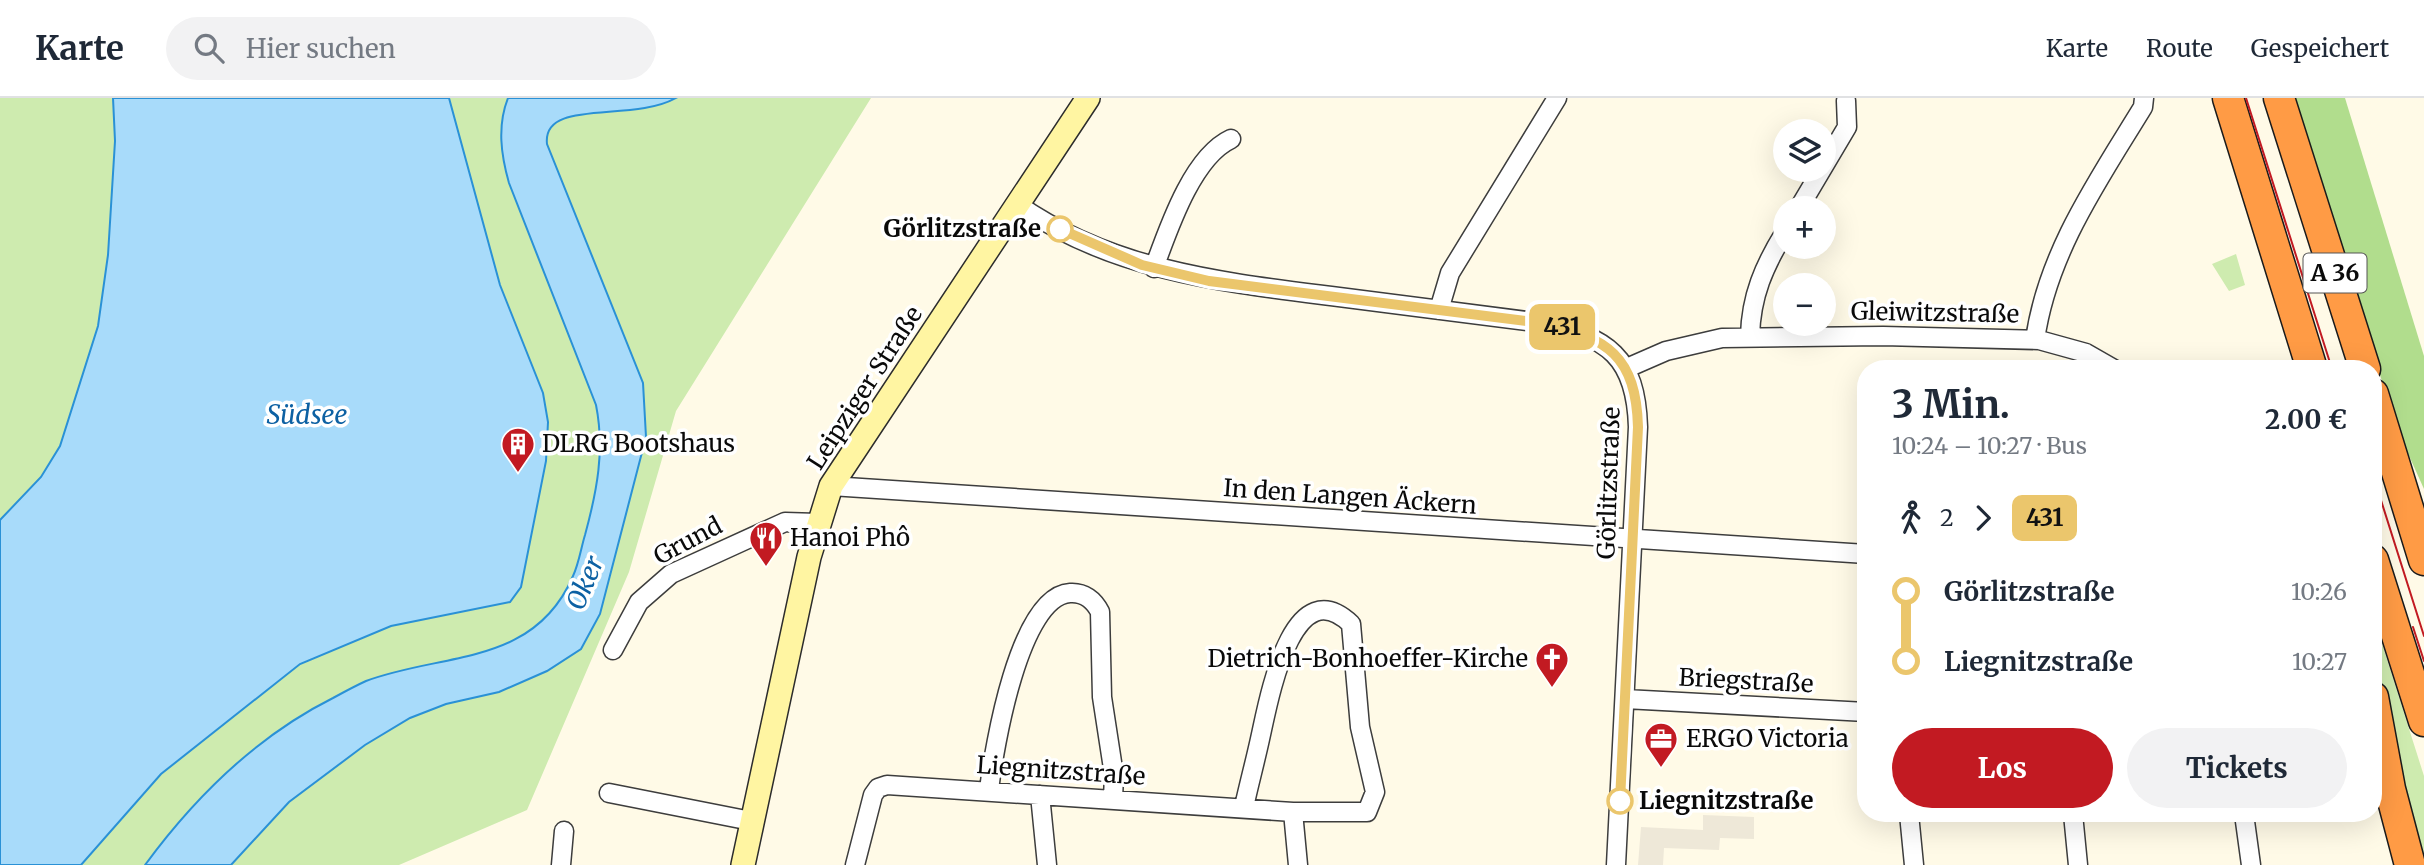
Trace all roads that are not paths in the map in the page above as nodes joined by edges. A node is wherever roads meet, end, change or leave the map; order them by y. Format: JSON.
{"nodes":[{"id":1,"x":1088,"y":98,"type":"edge"},
{"id":2,"x":1557,"y":98,"type":"edge"},
{"id":3,"x":2144,"y":98,"type":"edge"},
{"id":4,"x":2228,"y":98,"type":"edge"},
{"id":5,"x":2279,"y":98,"type":"edge"},
{"id":6,"x":1846,"y":102,"type":"dead end"},
{"id":7,"x":1231,"y":139,"type":"dead end"},
{"id":8,"x":1807,"y":196,"type":"edge"},
{"id":9,"x":1017,"y":204,"type":"junction"},
{"id":10,"x":1773,"y":252,"type":"edge"},
{"id":11,"x":1154,"y":268,"type":"junction"},
{"id":12,"x":1439,"y":310,"type":"junction"},
{"id":13,"x":1750,"y":336,"type":"junction"},
{"id":14,"x":2035,"y":340,"type":"junction"},
{"id":15,"x":2098,"y":360,"type":"edge"},
{"id":16,"x":2309,"y":360,"type":"edge"},
{"id":17,"x":2362,"y":360,"type":"edge"},
{"id":18,"x":1627,"y":368,"type":"junction"},
{"id":19,"x":2382,"y":417,"type":"edge"},
{"id":20,"x":2382,"y":422,"type":"edge"},
{"id":21,"x":831,"y":486,"type":"junction"},
{"id":22,"x":2424,"y":520,"type":"edge"},
{"id":23,"x":818,"y":523,"type":"junction"},
{"id":24,"x":1633,"y":539,"type":"junction"},
{"id":25,"x":1857,"y":553,"type":"edge"},
{"id":26,"x":2424,"y":561,"type":"edge"},
{"id":27,"x":2382,"y":588,"type":"edge"},
{"id":28,"x":613,"y":650,"type":"dead end"},
{"id":29,"x":1625,"y":699,"type":"junction"},
{"id":30,"x":1857,"y":712,"type":"edge"},
{"id":31,"x":2424,"y":721,"type":"edge"},
{"id":32,"x":2382,"y":746,"type":"edge"},
{"id":33,"x":989,"y":790,"type":"junction"},
{"id":34,"x":609,"y":793,"type":"dead end"},
{"id":35,"x":1040,"y":795,"type":"junction"},
{"id":36,"x":1113,"y":799,"type":"junction"},
{"id":37,"x":1244,"y":807,"type":"junction"},
{"id":38,"x":1293,"y":812,"type":"junction"},
{"id":39,"x":751,"y":821,"type":"junction"},
{"id":40,"x":1910,"y":822,"type":"edge"},
{"id":41,"x":2074,"y":822,"type":"edge"},
{"id":42,"x":2245,"y":822,"type":"edge"},
{"id":43,"x":564,"y":831,"type":"dead end"},
{"id":44,"x":561,"y":865,"type":"edge"},
{"id":45,"x":743,"y":865,"type":"edge"},
{"id":46,"x":855,"y":865,"type":"edge"},
{"id":47,"x":1047,"y":865,"type":"edge"},
{"id":48,"x":1298,"y":865,"type":"edge"},
{"id":49,"x":1616,"y":865,"type":"edge"},
{"id":50,"x":1914,"y":865,"type":"edge"},
{"id":51,"x":2078,"y":865,"type":"edge"},
{"id":52,"x":2251,"y":865,"type":"edge"},
{"id":53,"x":2410,"y":865,"type":"edge"}],
"edges":[{"from":1,"to":9,"type":"street","name":"Leipziger Straße"},
{"from":2,"to":12,"type":"street"},
{"from":3,"to":14,"type":"street"},
{"from":4,"to":16,"type":"highway","number":"A 36"},
{"from":5,"to":17,"type":"highway","number":"A 36"},
{"from":6,"to":8,"type":"street"},
{"from":7,"to":11,"type":"street"},
{"from":9,"to":11,"type":"street","name":"Görlitzstraße"},
{"from":9,"to":21,"type":"street","name":"Leipziger Straße"},
{"from":10,"to":13,"type":"street"},
{"from":11,"to":12,"type":"street","name":"Görlitzstraße"},
{"from":12,"to":18,"type":"street","name":"Görlitzstraße"},
{"from":13,"to":14,"type":"street","name":"Gleiwitzstraße"},
{"from":13,"to":18,"type":"street","name":"Gleiwitzstraße"},
{"from":14,"to":15,"type":"street","name":"Gleiwitzstraße"},
{"from":18,"to":24,"type":"street","name":"Görlitzstraße"},
{"from":19,"to":22,"type":"highway"},
{"from":20,"to":26,"type":"highway"},
{"from":21,"to":23,"type":"street","name":"Leipziger Straße"},
{"from":21,"to":24,"type":"street","name":"In den Langen Äckern"},
{"from":23,"to":28,"type":"street","name":"Grund"},
{"from":23,"to":39,"type":"street","name":"Leipziger Straße"},
{"from":24,"to":25,"type":"street","name":"In den Langen Äckern"},
{"from":24,"to":29,"type":"street","name":"Görlitzstraße"},
{"from":27,"to":31,"type":"highway"},
{"from":29,"to":30,"type":"street","name":"Briegstraße"},
{"from":29,"to":49,"type":"street","name":"Görlitzstraße"},
{"from":32,"to":53,"type":"highway"},
{"from":33,"to":35,"type":"street","name":"Liegnitzstraße"},
{"from":33,"to":36,"type":"street"},
{"from":33,"to":46,"type":"street","name":"Liegnitzstraße"},
{"from":34,"to":39,"type":"street"},
{"from":35,"to":36,"type":"street","name":"Liegnitzstraße"},
{"from":35,"to":47,"type":"street"},
{"from":36,"to":37,"type":"street","name":"Liegnitzstraße"},
{"from":37,"to":38,"type":"street","name":"Liegnitzstraße"},
{"from":37,"to":38,"type":"street","name":"Liegnitzstraße"},
{"from":38,"to":48,"type":"street"},
{"from":39,"to":45,"type":"street","name":"Leipziger Straße"},
{"from":40,"to":50,"type":"street"},
{"from":41,"to":51,"type":"street"},
{"from":42,"to":52,"type":"street"},
{"from":43,"to":44,"type":"street"}]}
